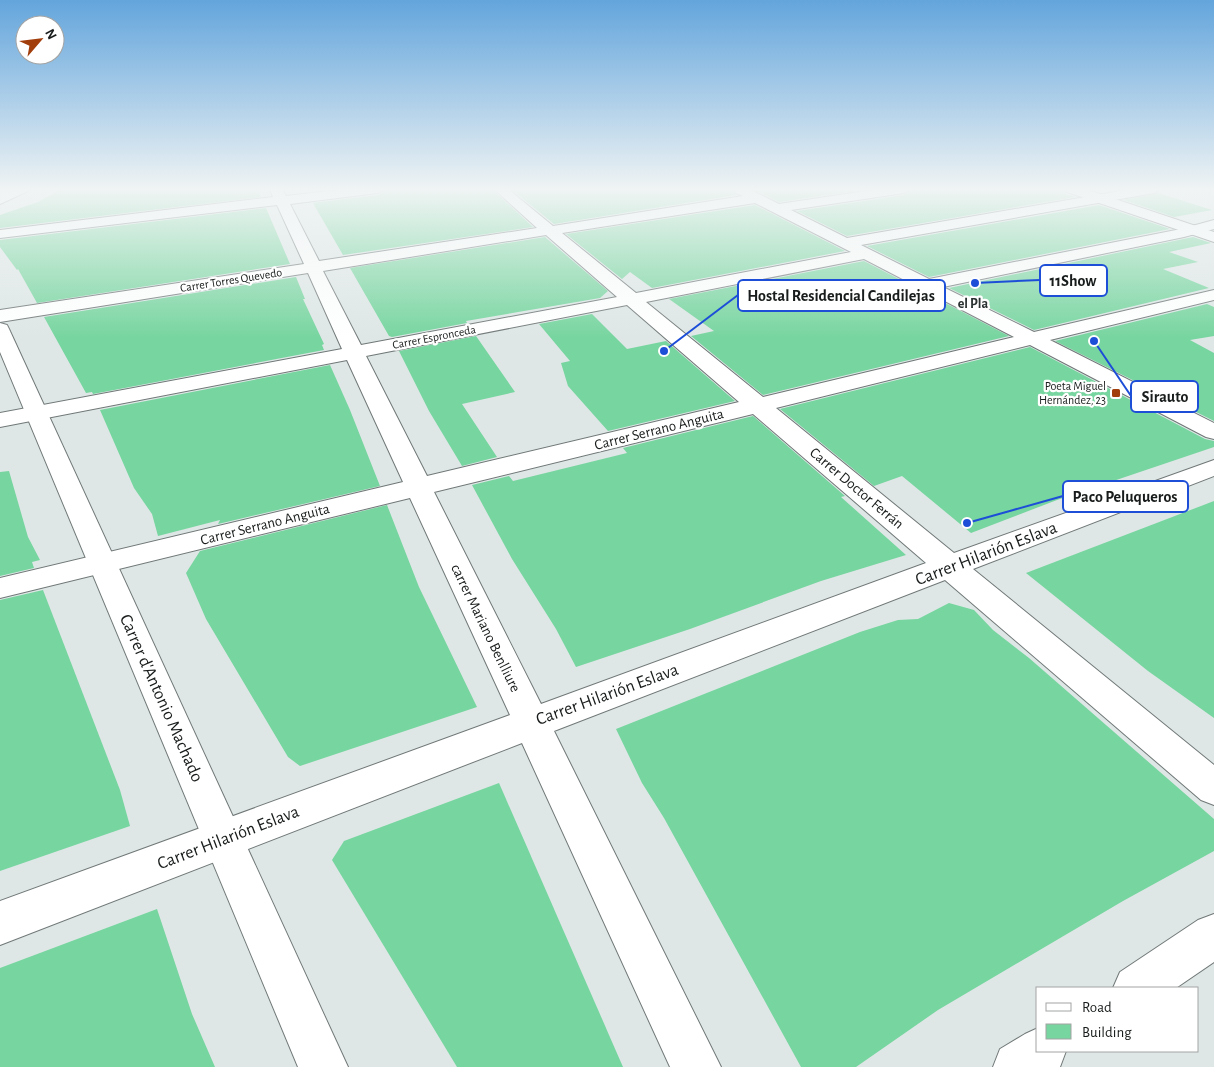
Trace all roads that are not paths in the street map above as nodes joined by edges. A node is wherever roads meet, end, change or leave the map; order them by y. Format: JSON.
{"nodes":[{"id":1,"x":300,"y":239,"type":"edge"},
{"id":2,"x":494,"y":239,"type":"edge"},
{"id":3,"x":561,"y":239,"type":"edge"},
{"id":4,"x":843,"y":239,"type":"edge"},
{"id":5,"x":847,"y":239,"type":"edge"},
{"id":6,"x":894,"y":239,"type":"edge"},
{"id":7,"x":1150,"y":239,"type":"edge"},
{"id":8,"x":858,"y":246,"type":"junction"},
{"id":9,"x":313,"y":267,"type":"junction"},
{"id":10,"x":927,"y":285,"type":"junction"},
{"id":11,"x":634,"y":300,"type":"junction"},
{"id":12,"x":1210,"y":305,"type":"edge"},
{"id":13,"x":0,"y":316,"type":"edge"},
{"id":14,"x":0,"y":328,"type":"edge"},
{"id":15,"x":1033,"y":339,"type":"junction"},
{"id":16,"x":354,"y":352,"type":"junction"},
{"id":17,"x":758,"y":405,"type":"junction"},
{"id":18,"x":37,"y":412,"type":"junction"},
{"id":19,"x":0,"y":420,"type":"edge"},
{"id":20,"x":1214,"y":432,"type":"edge"},
{"id":21,"x":1214,"y":467,"type":"edge"},
{"id":22,"x":418,"y":488,"type":"junction"},
{"id":23,"x":103,"y":564,"type":"junction"},
{"id":24,"x":950,"y":566,"type":"junction"},
{"id":25,"x":0,"y":588,"type":"edge"},
{"id":26,"x":532,"y":722,"type":"junction"},
{"id":27,"x":1214,"y":788,"type":"edge"},
{"id":28,"x":223,"y":838,"type":"junction"},
{"id":29,"x":0,"y":923,"type":"edge"},
{"id":30,"x":1214,"y":936,"type":"edge"},
{"id":31,"x":1138,"y":987,"type":"edge"},
{"id":32,"x":1040,"y":1052,"type":"edge"},
{"id":33,"x":323,"y":1067,"type":"edge"},
{"id":34,"x":696,"y":1067,"type":"edge"},
{"id":35,"x":1018,"y":1067,"type":"edge"}],
"edges":[{"from":1,"to":9,"type":"street","name":"carrer Mariano Benlliure"},
{"from":2,"to":9,"type":"street","name":"Carrer Torres Quevedo"},
{"from":3,"to":11,"type":"street","name":"Carrer Doctor Ferrán"},
{"from":4,"to":8,"type":"street"},
{"from":5,"to":8,"type":"street"},
{"from":6,"to":8,"type":"street","name":"Carrer Espronceda"},
{"from":7,"to":10,"type":"street"},
{"from":8,"to":10,"type":"street"},
{"from":8,"to":11,"type":"street","name":"Carrer Espronceda"},
{"from":9,"to":13,"type":"street","name":"Carrer Torres Quevedo"},
{"from":9,"to":16,"type":"street","name":"carrer Mariano Benlliure"},
{"from":10,"to":15,"type":"street"},
{"from":11,"to":16,"type":"street","name":"Carrer Espronceda"},
{"from":11,"to":17,"type":"street","name":"Carrer Doctor Ferrán"},
{"from":12,"to":15,"type":"street","name":"Carrer Serrano Anguita"},
{"from":14,"to":18,"type":"street","name":"Carrer d'Antonio Machado"},
{"from":15,"to":17,"type":"street","name":"Carrer Serrano Anguita"},
{"from":15,"to":20,"type":"street"},
{"from":16,"to":18,"type":"street","name":"Carrer Espronceda"},
{"from":16,"to":22,"type":"street","name":"carrer Mariano Benlliure"},
{"from":17,"to":22,"type":"street","name":"Carrer Serrano Anguita"},
{"from":17,"to":24,"type":"street","name":"Carrer Doctor Ferrán"},
{"from":18,"to":19,"type":"street","name":"Carrer Espronceda"},
{"from":18,"to":23,"type":"street","name":"Carrer d'Antonio Machado"},
{"from":21,"to":24,"type":"street","name":"Carrer Hilarión Eslava"},
{"from":22,"to":23,"type":"street","name":"Carrer Serrano Anguita"},
{"from":22,"to":26,"type":"street","name":"carrer Mariano Benlliure"},
{"from":23,"to":25,"type":"street","name":"Carrer Serrano Anguita"},
{"from":23,"to":28,"type":"street","name":"Carrer d'Antonio Machado"},
{"from":24,"to":26,"type":"street","name":"Carrer Hilarión Eslava"},
{"from":24,"to":27,"type":"street","name":"Carrer Doctor Ferrán"},
{"from":26,"to":28,"type":"street","name":"Carrer Hilarión Eslava"},
{"from":26,"to":34,"type":"street","name":"carrer Mariano Benlliure"},
{"from":28,"to":29,"type":"street","name":"Carrer Hilarión Eslava"},
{"from":28,"to":33,"type":"street","name":"Carrer d'Antonio Machado"},
{"from":30,"to":31,"type":"street"},
{"from":32,"to":35,"type":"street"}]}
